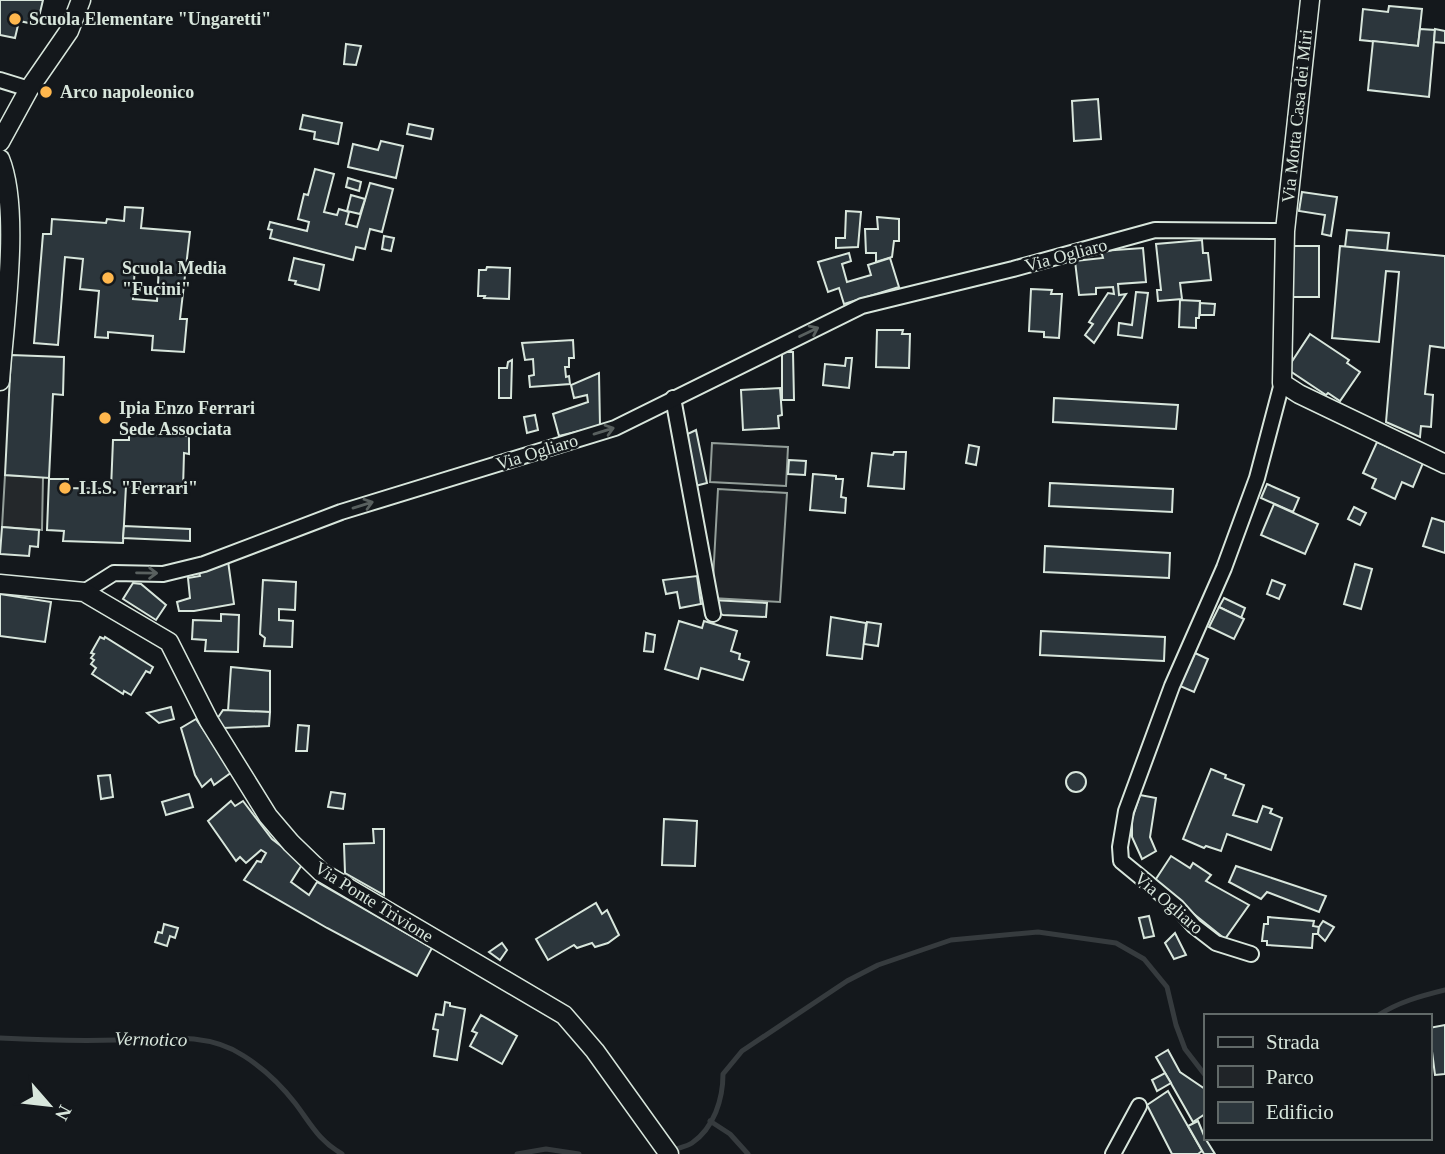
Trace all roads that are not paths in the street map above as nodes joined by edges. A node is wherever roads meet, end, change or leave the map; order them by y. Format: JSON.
{"nodes":[{"id":1,"x":81,"y":0,"type":"edge"},
{"id":2,"x":1310,"y":0,"type":"edge"},
{"id":3,"x":0,"y":79,"type":"edge"},
{"id":4,"x":29,"y":89,"type":"junction"},
{"id":5,"x":0,"y":142,"type":"edge"},
{"id":6,"x":0,"y":159,"type":"edge"},
{"id":7,"x":1285,"y":231,"type":"junction"},
{"id":8,"x":5,"y":249,"type":"edge"},
{"id":9,"x":0,"y":381,"type":"edge"},
{"id":10,"x":1282,"y":383,"type":"junction"},
{"id":11,"x":673,"y":398,"type":"junction"},
{"id":12,"x":1445,"y":464,"type":"edge"},
{"id":13,"x":0,"y":584,"type":"edge"},
{"id":14,"x":84,"y":592,"type":"junction"},
{"id":15,"x":713,"y":614,"type":"dead end"},
{"id":16,"x":1251,"y":954,"type":"dead end"},
{"id":17,"x":1139,"y":1107,"type":"dead end"},
{"id":18,"x":668,"y":1154,"type":"edge"},
{"id":19,"x":1113,"y":1154,"type":"edge"}],
"edges":[{"from":1,"to":4,"type":"street"},
{"from":2,"to":7,"type":"street","name":"Via Motta Casa dei Miri"},
{"from":3,"to":4,"type":"street"},
{"from":4,"to":5,"type":"street"},
{"from":6,"to":8,"type":"street"},
{"from":7,"to":10,"type":"street","name":"Via Ogliaro"},
{"from":11,"to":7,"type":"street","name":"Via Ogliaro","one_way":true},
{"from":8,"to":9,"type":"street"},
{"from":10,"to":12,"type":"street"},
{"from":10,"to":16,"type":"street","name":"Via Ogliaro"},
{"from":14,"to":11,"type":"street","name":"Via Ogliaro","one_way":true},
{"from":11,"to":15,"type":"street"},
{"from":13,"to":14,"type":"street"},
{"from":14,"to":18,"type":"street","name":"Via Ponte Trivione"},
{"from":17,"to":19,"type":"street"}]}
